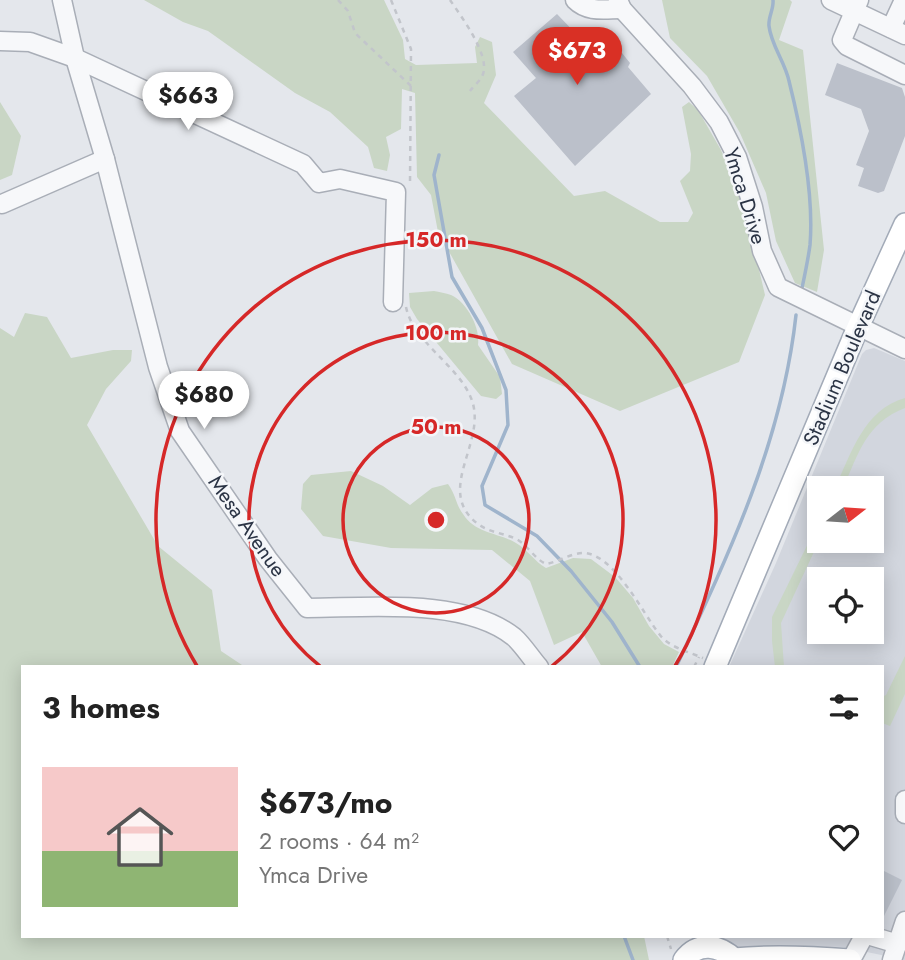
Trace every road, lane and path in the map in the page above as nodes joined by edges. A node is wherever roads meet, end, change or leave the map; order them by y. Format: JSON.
{"nodes":[{"id":1,"x":61,"y":0,"type":"edge"},
{"id":2,"x":338,"y":0,"type":"edge"},
{"id":3,"x":391,"y":0,"type":"edge"},
{"id":4,"x":450,"y":0,"type":"edge"},
{"id":5,"x":575,"y":0,"type":"edge"},
{"id":6,"x":831,"y":0,"type":"edge"},
{"id":7,"x":904,"y":0,"type":"edge"},
{"id":8,"x":620,"y":4,"type":"edge"},
{"id":9,"x":856,"y":5,"type":"edge"},
{"id":10,"x":898,"y":32,"type":"edge"},
{"id":11,"x":0,"y":41,"type":"edge"},
{"id":12,"x":75,"y":58,"type":"junction"},
{"id":13,"x":905,"y":75,"type":"edge"},
{"id":14,"x":411,"y":86,"type":"junction"},
{"id":15,"x":470,"y":91,"type":"dead end"},
{"id":16,"x":105,"y":159,"type":"junction"},
{"id":17,"x":409,"y":197,"type":"dead end"},
{"id":18,"x":2,"y":204,"type":"dead end"},
{"id":19,"x":905,"y":224,"type":"edge"},
{"id":20,"x":400,"y":304,"type":"joint"},
{"id":21,"x":858,"y":327,"type":"junction"},
{"id":22,"x":905,"y":349,"type":"edge"},
{"id":23,"x":707,"y":662,"type":"edge"},
{"id":24,"x":536,"y":665,"type":"edge"},
{"id":25,"x":905,"y":800,"type":"edge"},
{"id":26,"x":905,"y":814,"type":"edge"},
{"id":27,"x":905,"y":921,"type":"edge"},
{"id":28,"x":668,"y":938,"type":"edge"},
{"id":29,"x":678,"y":938,"type":"edge"},
{"id":30,"x":863,"y":938,"type":"edge"},
{"id":31,"x":874,"y":938,"type":"edge"},
{"id":32,"x":723,"y":951,"type":"edge"},
{"id":33,"x":895,"y":952,"type":"edge"},
{"id":34,"x":804,"y":958,"type":"edge"},
{"id":35,"x":678,"y":959,"type":"edge"},
{"id":36,"x":851,"y":960,"type":"edge"}],
"edges":[{"from":1,"to":12,"type":"street","name":"Mesa Avenue"},
{"from":2,"to":14,"type":"path"},
{"from":3,"to":14,"type":"path"},
{"from":4,"to":15,"type":"path"},
{"from":5,"to":8,"type":"street"},
{"from":6,"to":9,"type":"street"},
{"from":7,"to":10,"type":"street"},
{"from":8,"to":21,"type":"street","name":"Ymca Drive"},
{"from":9,"to":10,"type":"street"},
{"from":9,"to":13,"type":"street"},
{"from":11,"to":12,"type":"street"},
{"from":12,"to":16,"type":"street","name":"Mesa Avenue"},
{"from":12,"to":20,"type":"street"},
{"from":14,"to":17,"type":"path"},
{"from":16,"to":18,"type":"street"},
{"from":16,"to":24,"type":"street","name":"Mesa Avenue"},
{"from":19,"to":21,"type":"main road","name":"Stadium Boulevard"},
{"from":20,"to":23,"type":"path"},
{"from":21,"to":22,"type":"street","name":"Ymca Drive"},
{"from":21,"to":23,"type":"main road","name":"Stadium Boulevard"},
{"from":25,"to":26,"type":"street"},
{"from":27,"to":33,"type":"street"},
{"from":28,"to":35,"type":"path"},
{"from":29,"to":35,"type":"main road"},
{"from":30,"to":36,"type":"street"},
{"from":31,"to":33,"type":"street"},
{"from":32,"to":34,"type":"main road"},
{"from":32,"to":35,"type":"main road"},
{"from":34,"to":36,"type":"main road"}]}
